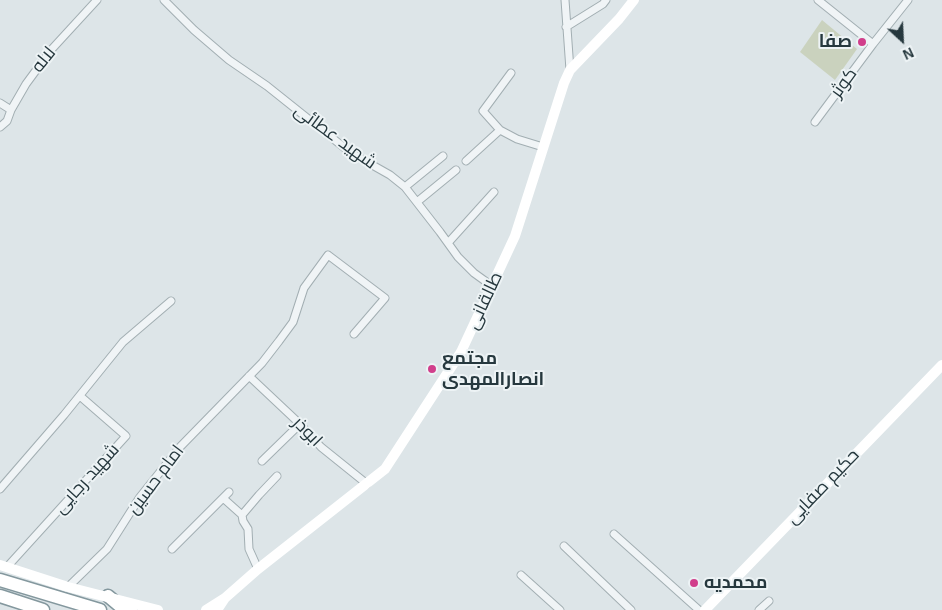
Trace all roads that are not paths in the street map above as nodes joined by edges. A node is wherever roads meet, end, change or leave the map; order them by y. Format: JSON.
{"nodes":[{"id":1,"x":97,"y":0,"type":"edge"},
{"id":2,"x":164,"y":0,"type":"edge"},
{"id":3,"x":564,"y":0,"type":"edge"},
{"id":4,"x":606,"y":0,"type":"edge"},
{"id":5,"x":634,"y":0,"type":"edge"},
{"id":6,"x":908,"y":0,"type":"edge"},
{"id":7,"x":822,"y":1,"type":"edge"},
{"id":8,"x":566,"y":27,"type":"junction"},
{"id":9,"x":873,"y":44,"type":"junction"},
{"id":10,"x":570,"y":70,"type":"junction"},
{"id":11,"x":511,"y":73,"type":"dead end"},
{"id":12,"x":0,"y":103,"type":"edge"},
{"id":13,"x":11,"y":110,"type":"junction"},
{"id":14,"x":815,"y":122,"type":"dead end"},
{"id":15,"x":0,"y":127,"type":"edge"},
{"id":16,"x":500,"y":130,"type":"junction"},
{"id":17,"x":543,"y":146,"type":"junction"},
{"id":18,"x":442,"y":156,"type":"dead end"},
{"id":19,"x":466,"y":161,"type":"dead end"},
{"id":20,"x":456,"y":170,"type":"dead end"},
{"id":21,"x":405,"y":187,"type":"junction"},
{"id":22,"x":494,"y":192,"type":"dead end"},
{"id":23,"x":417,"y":202,"type":"junction"},
{"id":24,"x":448,"y":243,"type":"junction"},
{"id":25,"x":492,"y":286,"type":"junction"},
{"id":26,"x":170,"y":301,"type":"dead end"},
{"id":27,"x":354,"y":334,"type":"dead end"},
{"id":28,"x":942,"y":364,"type":"edge"},
{"id":29,"x":249,"y":376,"type":"junction"},
{"id":30,"x":80,"y":396,"type":"junction"},
{"id":31,"x":300,"y":424,"type":"junction"},
{"id":32,"x":262,"y":461,"type":"dead end"},
{"id":33,"x":277,"y":476,"type":"dead end"},
{"id":34,"x":367,"y":484,"type":"junction"},
{"id":35,"x":0,"y":489,"type":"edge"},
{"id":36,"x":229,"y":492,"type":"dead end"},
{"id":37,"x":223,"y":498,"type":"junction"},
{"id":38,"x":242,"y":515,"type":"junction"},
{"id":39,"x":614,"y":534,"type":"dead end"},
{"id":40,"x":564,"y":546,"type":"dead end"},
{"id":41,"x":172,"y":549,"type":"dead end"},
{"id":42,"x":4,"y":566,"type":"edge"},
{"id":43,"x":258,"y":569,"type":"junction"},
{"id":44,"x":520,"y":574,"type":"dead end"},
{"id":45,"x":0,"y":580,"type":"edge"},
{"id":46,"x":68,"y":587,"type":"junction"},
{"id":47,"x":0,"y":596,"type":"edge"},
{"id":48,"x":108,"y":596,"type":"junction"},
{"id":49,"x":225,"y":598,"type":"junction"},
{"id":50,"x":768,"y":601,"type":"dead end"},
{"id":51,"x":43,"y":610,"type":"edge"},
{"id":52,"x":100,"y":610,"type":"edge"},
{"id":53,"x":131,"y":610,"type":"edge"},
{"id":54,"x":158,"y":610,"type":"edge"},
{"id":55,"x":206,"y":610,"type":"edge"},
{"id":56,"x":217,"y":610,"type":"edge"},
{"id":57,"x":560,"y":610,"type":"edge"},
{"id":58,"x":631,"y":610,"type":"edge"},
{"id":59,"x":699,"y":610,"type":"edge"},
{"id":60,"x":705,"y":610,"type":"edge"},
{"id":61,"x":759,"y":610,"type":"edge"}],
"edges":[{"from":1,"to":13,"type":"street","name":"لاله"},
{"from":2,"to":21,"type":"street","name":"شهید عطائی"},
{"from":3,"to":8,"type":"street"},
{"from":4,"to":8,"type":"street"},
{"from":5,"to":10,"type":"street","name":"طالقانی"},
{"from":6,"to":9,"type":"street","name":"کوثر"},
{"from":7,"to":9,"type":"street"},
{"from":8,"to":10,"type":"street"},
{"from":9,"to":14,"type":"street","name":"کوثر"},
{"from":10,"to":17,"type":"street","name":"طالقانی"},
{"from":11,"to":16,"type":"street"},
{"from":12,"to":13,"type":"street"},
{"from":13,"to":15,"type":"street","name":"لاله"},
{"from":16,"to":17,"type":"street"},
{"from":16,"to":19,"type":"street"},
{"from":17,"to":25,"type":"street","name":"طالقانی"},
{"from":18,"to":21,"type":"street"},
{"from":20,"to":23,"type":"street"},
{"from":21,"to":23,"type":"street","name":"شهید عطائی"},
{"from":22,"to":24,"type":"street"},
{"from":23,"to":24,"type":"street","name":"شهید عطائی"},
{"from":24,"to":25,"type":"street","name":"شهید عطائی"},
{"from":25,"to":34,"type":"street","name":"طالقانی"},
{"from":26,"to":30,"type":"street"},
{"from":27,"to":29,"type":"street","name":"امام حسین"},
{"from":28,"to":60,"type":"street","name":"حکیم صفایی"},
{"from":29,"to":31,"type":"street","name":"ابوذر"},
{"from":29,"to":46,"type":"street","name":"امام حسین"},
{"from":30,"to":35,"type":"street"},
{"from":30,"to":42,"type":"street","name":"شهید رجایی"},
{"from":31,"to":32,"type":"street"},
{"from":31,"to":34,"type":"street","name":"ابوذر"},
{"from":33,"to":38,"type":"street"},
{"from":34,"to":43,"type":"street","name":"طالقانی"},
{"from":36,"to":37,"type":"street"},
{"from":37,"to":38,"type":"street"},
{"from":37,"to":41,"type":"street"},
{"from":38,"to":43,"type":"street"},
{"from":39,"to":59,"type":"street"},
{"from":40,"to":58,"type":"street"},
{"from":42,"to":46,"type":"street"},
{"from":43,"to":49,"type":"street","name":"طالقانی"},
{"from":44,"to":57,"type":"street"},
{"from":45,"to":52,"type":"highway"},
{"from":46,"to":48,"type":"street"},
{"from":47,"to":51,"type":"highway"},
{"from":48,"to":53,"type":"highway"},
{"from":48,"to":54,"type":"street"},
{"from":49,"to":55,"type":"street"},
{"from":49,"to":56,"type":"street"},
{"from":50,"to":61,"type":"street"}]}
